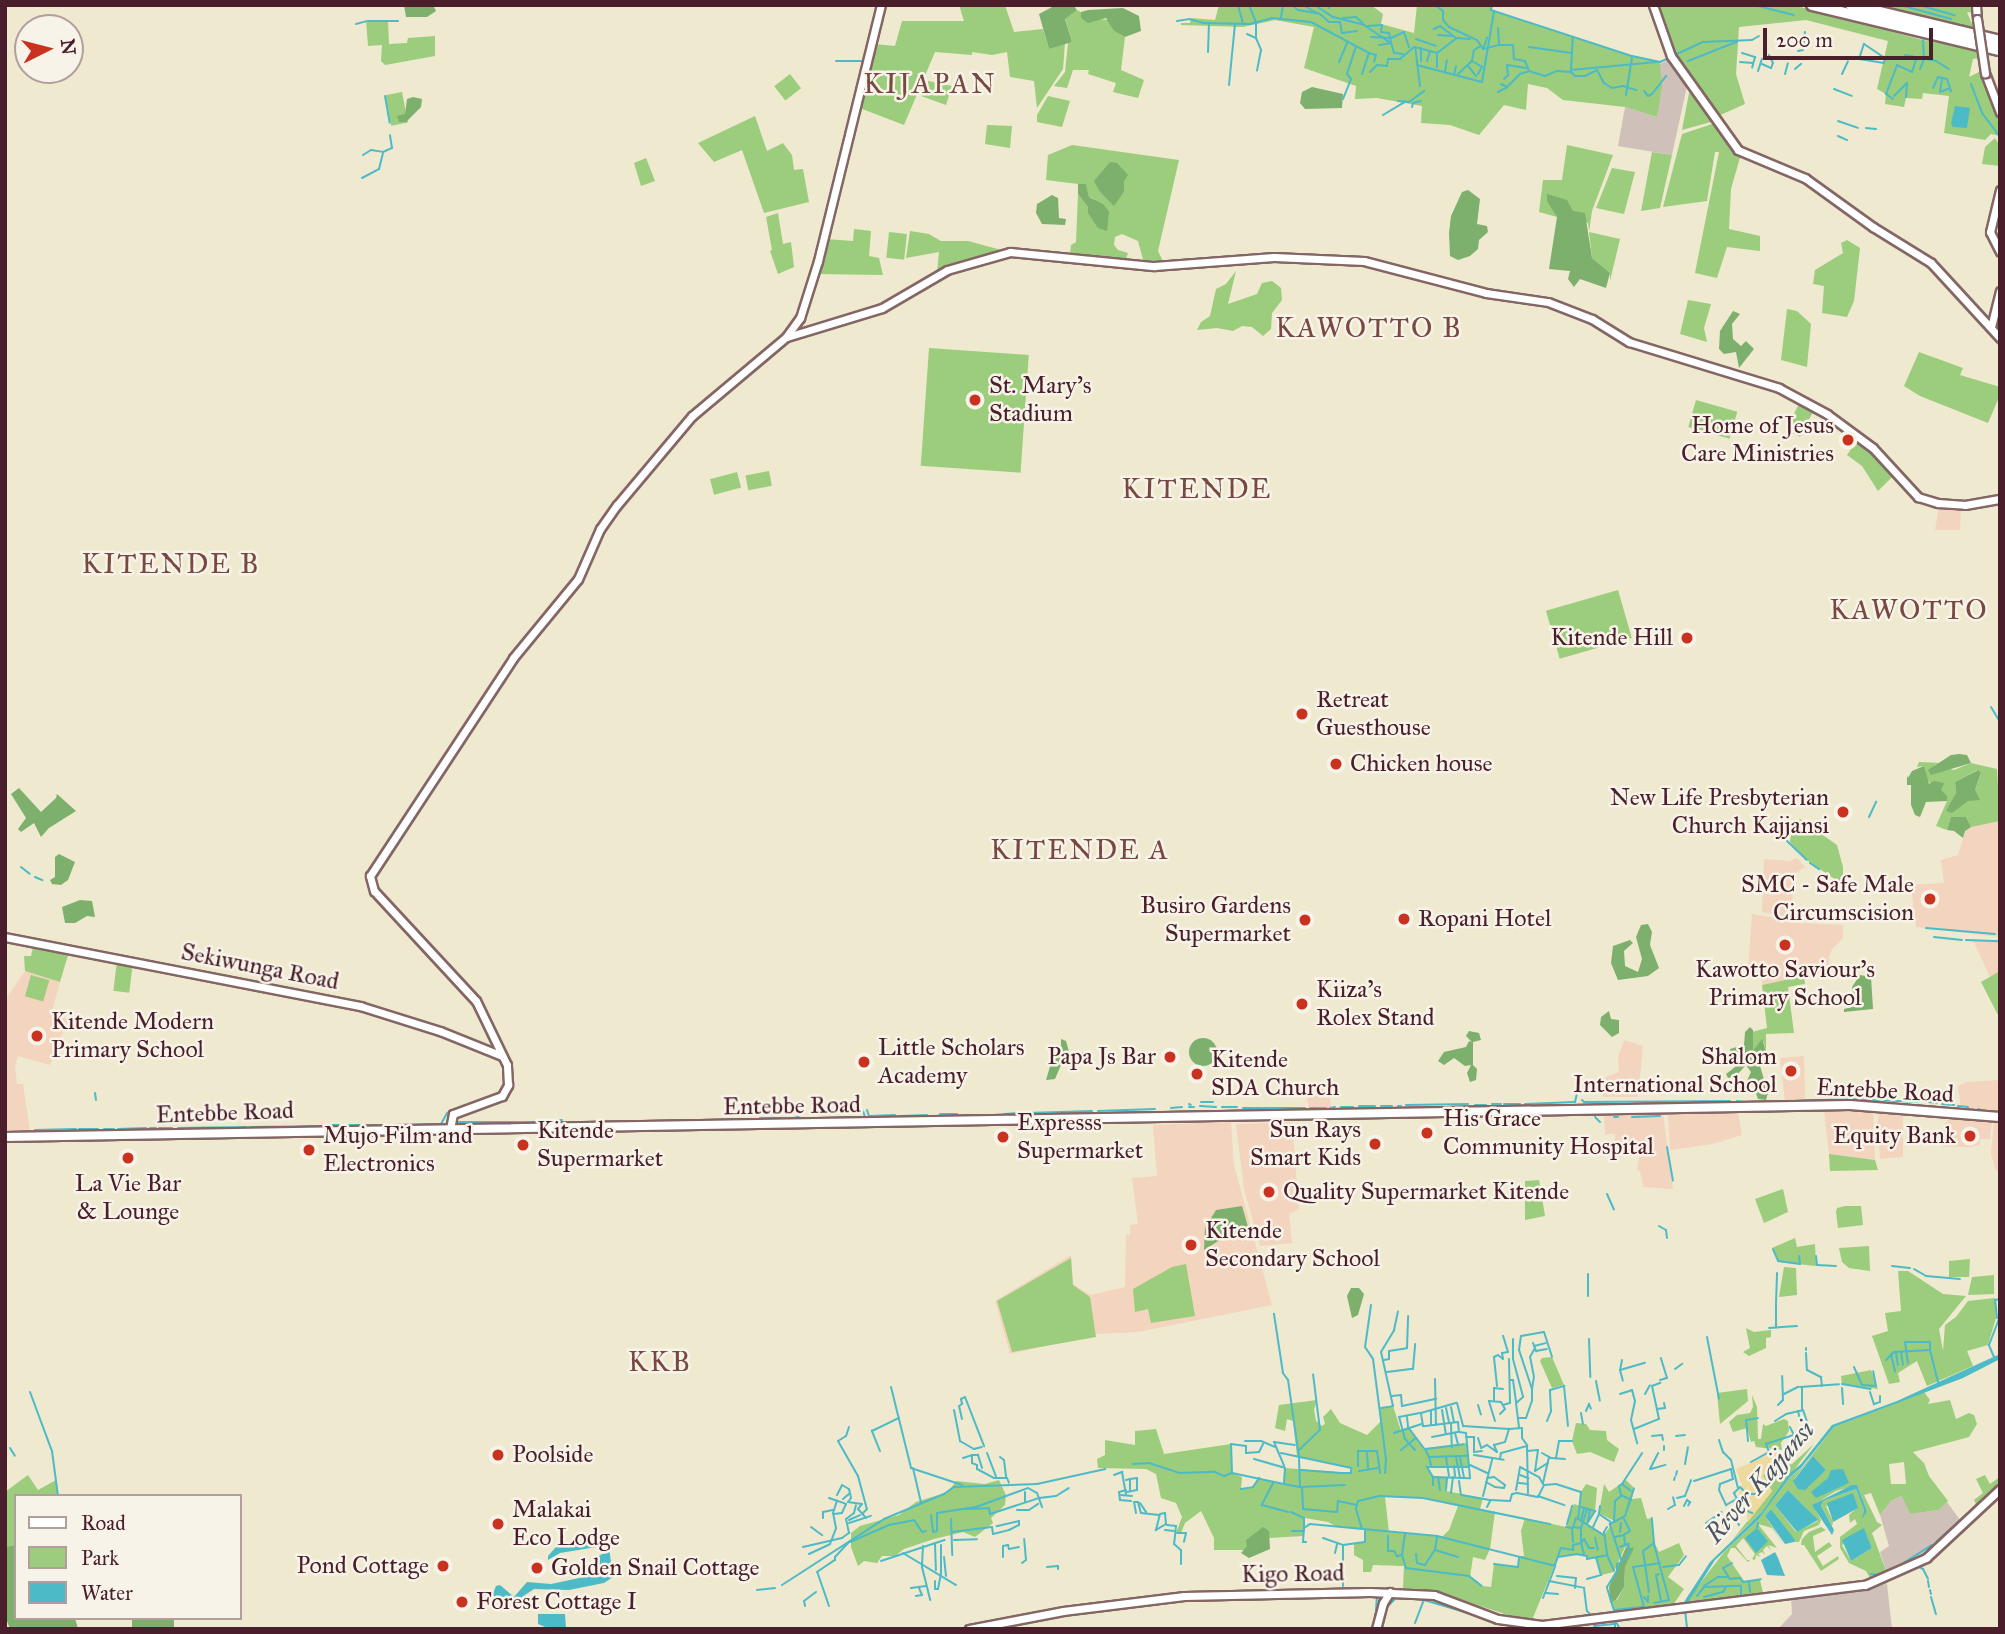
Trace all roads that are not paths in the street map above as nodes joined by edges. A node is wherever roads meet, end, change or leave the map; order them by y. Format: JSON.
{"nodes":[{"id":1,"x":881,"y":5,"type":"edge"},
{"id":2,"x":1653,"y":5,"type":"edge"},
{"id":3,"x":1812,"y":5,"type":"edge"},
{"id":4,"x":1851,"y":5,"type":"edge"},
{"id":5,"x":1976,"y":5,"type":"edge"},
{"id":6,"x":2000,"y":41,"type":"edge"},
{"id":7,"x":2000,"y":50,"type":"edge"},
{"id":8,"x":2000,"y":112,"type":"edge"},
{"id":9,"x":2000,"y":190,"type":"edge"},
{"id":10,"x":2000,"y":251,"type":"edge"},
{"id":11,"x":2000,"y":291,"type":"edge"},
{"id":12,"x":1991,"y":327,"type":"junction"},
{"id":13,"x":786,"y":337,"type":"junction"},
{"id":14,"x":2000,"y":338,"type":"edge"},
{"id":15,"x":2000,"y":499,"type":"edge"},
{"id":16,"x":5,"y":937,"type":"edge"},
{"id":17,"x":502,"y":1056,"type":"junction"},
{"id":18,"x":2000,"y":1117,"type":"edge"},
{"id":19,"x":450,"y":1129,"type":"junction"},
{"id":20,"x":5,"y":1137,"type":"edge"},
{"id":21,"x":2000,"y":1489,"type":"edge"},
{"id":22,"x":1390,"y":1592,"type":"junction"},
{"id":23,"x":969,"y":1629,"type":"edge"},
{"id":24,"x":1376,"y":1629,"type":"edge"}],
"edges":[{"from":1,"to":13,"type":"street"},
{"from":2,"to":12,"type":"street"},
{"from":3,"to":7,"type":"highway"},
{"from":4,"to":6,"type":"highway"},
{"from":5,"to":8,"type":"street","bridge":true},
{"from":9,"to":10,"type":"street"},
{"from":11,"to":12,"type":"street"},
{"from":12,"to":14,"type":"street"},
{"from":13,"to":15,"type":"street"},
{"from":13,"to":17,"type":"street"},
{"from":16,"to":17,"type":"street","name":"Sekiwunga Road"},
{"from":17,"to":19,"type":"street"},
{"from":18,"to":19,"type":"main road","name":"Entebbe Road"},
{"from":19,"to":20,"type":"main road","name":"Entebbe Road"},
{"from":21,"to":22,"type":"street","name":"Kigo Road"},
{"from":22,"to":23,"type":"street","name":"Kigo Road"},
{"from":22,"to":24,"type":"street"}]}
